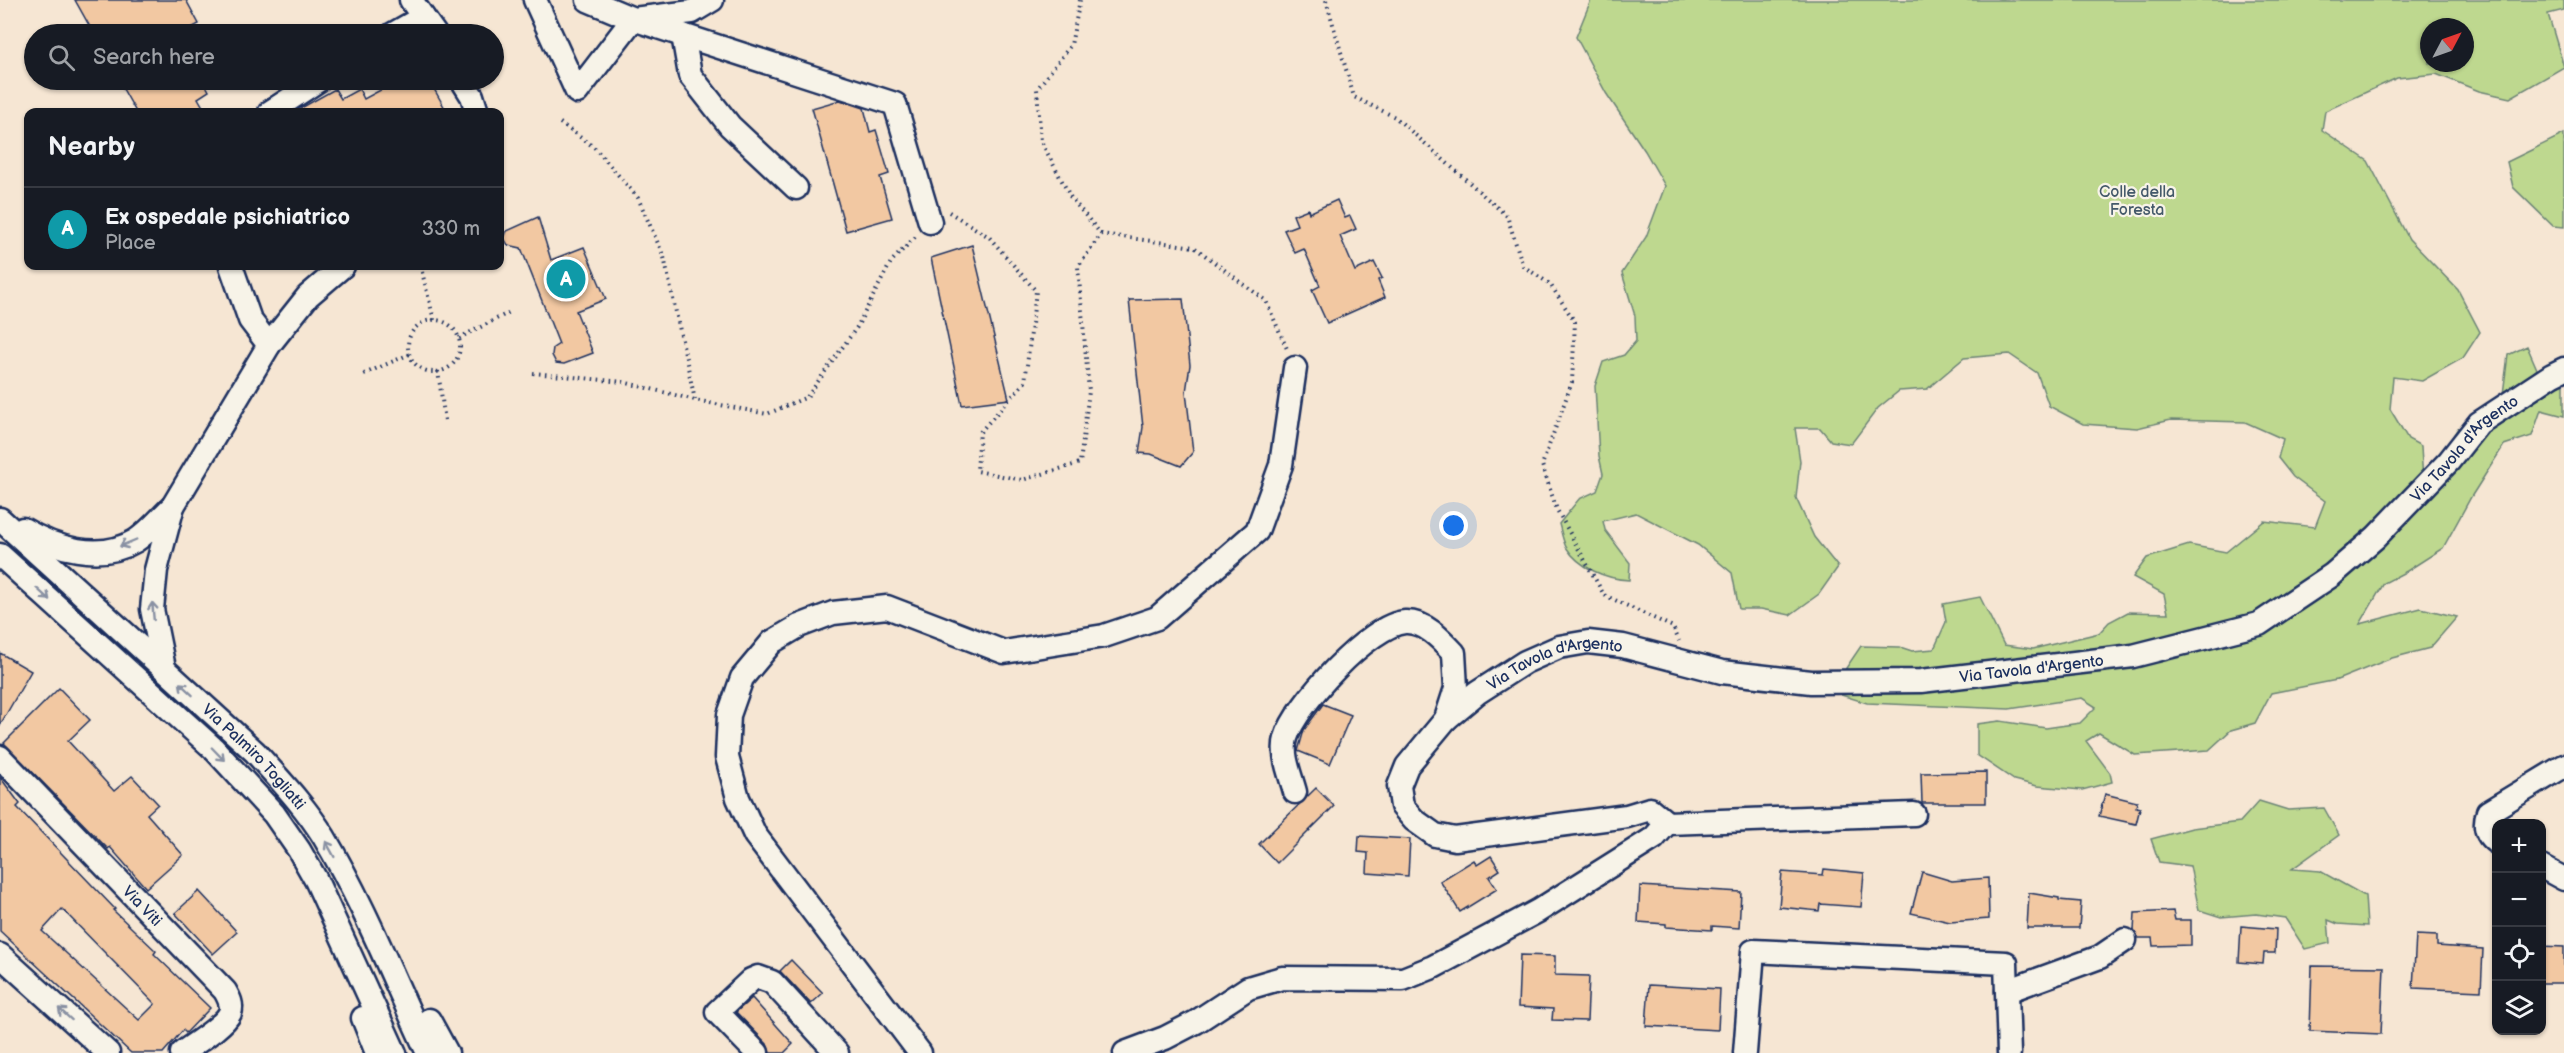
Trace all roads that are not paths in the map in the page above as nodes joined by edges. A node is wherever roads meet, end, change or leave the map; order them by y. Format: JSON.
{"nodes":[{"id":1,"x":535,"y":0,"type":"edge"},
{"id":2,"x":588,"y":0,"type":"edge"},
{"id":3,"x":712,"y":0,"type":"edge"},
{"id":4,"x":633,"y":19,"type":"junction"},
{"id":5,"x":683,"y":35,"type":"junction"},
{"id":6,"x":304,"y":90,"type":"edge"},
{"id":7,"x":468,"y":90,"type":"edge"},
{"id":8,"x":276,"y":108,"type":"edge"},
{"id":9,"x":476,"y":108,"type":"edge"},
{"id":10,"x":796,"y":188,"type":"dead end"},
{"id":11,"x":930,"y":222,"type":"road end"},
{"id":12,"x":232,"y":270,"type":"edge"},
{"id":13,"x":338,"y":270,"type":"edge"},
{"id":14,"x":269,"y":345,"type":"junction"},
{"id":15,"x":1295,"y":368,"type":"road end"},
{"id":16,"x":2564,"y":369,"type":"edge"},
{"id":17,"x":173,"y":506,"type":"junction"},
{"id":18,"x":0,"y":517,"type":"edge"},
{"id":19,"x":0,"y":555,"type":"edge"},
{"id":20,"x":164,"y":668,"type":"junction"},
{"id":21,"x":1446,"y":719,"type":"junction"},
{"id":22,"x":0,"y":757,"type":"edge"},
{"id":23,"x":2564,"y":766,"type":"edge"},
{"id":24,"x":1295,"y":792,"type":"dead end"},
{"id":25,"x":1914,"y":814,"type":"dead end"},
{"id":26,"x":1668,"y":824,"type":"junction"},
{"id":27,"x":2492,"y":839,"type":"edge"},
{"id":28,"x":2546,"y":870,"type":"edge"},
{"id":29,"x":2564,"y":879,"type":"edge"},
{"id":30,"x":316,"y":880,"type":"junction"},
{"id":31,"x":351,"y":887,"type":"junction"},
{"id":32,"x":2125,"y":940,"type":"dead end"},
{"id":33,"x":0,"y":955,"type":"edge"},
{"id":34,"x":2007,"y":991,"type":"junction"},
{"id":35,"x":108,"y":1053,"type":"edge"},
{"id":36,"x":182,"y":1053,"type":"edge"},
{"id":37,"x":377,"y":1053,"type":"edge"},
{"id":38,"x":394,"y":1053,"type":"edge"},
{"id":39,"x":428,"y":1053,"type":"edge"},
{"id":40,"x":447,"y":1053,"type":"edge"},
{"id":41,"x":757,"y":1053,"type":"edge"},
{"id":42,"x":837,"y":1053,"type":"edge"},
{"id":43,"x":920,"y":1053,"type":"edge"},
{"id":44,"x":1125,"y":1053,"type":"edge"},
{"id":45,"x":1745,"y":1053,"type":"edge"},
{"id":46,"x":2009,"y":1053,"type":"edge"}],
"edges":[{"from":1,"to":4,"type":"street"},
{"from":2,"to":4,"type":"street"},
{"from":3,"to":4,"type":"street"},
{"from":4,"to":5,"type":"street"},
{"from":5,"to":10,"type":"street"},
{"from":5,"to":11,"type":"street"},
{"from":6,"to":8,"type":"street"},
{"from":7,"to":9,"type":"street"},
{"from":12,"to":14,"type":"street"},
{"from":13,"to":14,"type":"street"},
{"from":14,"to":17,"type":"street"},
{"from":15,"to":43,"type":"street"},
{"from":16,"to":21,"type":"street","name":"Via Tavola d'Argento"},
{"from":17,"to":18,"type":"street","one_way":true},
{"from":20,"to":17,"type":"street","one_way":true},
{"from":18,"to":20,"type":"street","name":"Via Palmiro Togliatti"},
{"from":19,"to":30,"type":"street","name":"Via Palmiro Togliatti","one_way":true},
{"from":31,"to":20,"type":"street","name":"Via Palmiro Togliatti","one_way":true},
{"from":21,"to":24,"type":"street"},
{"from":21,"to":26,"type":"street","name":"Via Tavola d'Argento"},
{"from":22,"to":36,"type":"street","name":"Via Viti"},
{"from":23,"to":27,"type":"street"},
{"from":25,"to":26,"type":"street"},
{"from":26,"to":44,"type":"street"},
{"from":28,"to":29,"type":"street"},
{"from":30,"to":37,"type":"street"},
{"from":30,"to":38,"type":"street","name":"Via Palmiro Togliatti"},
{"from":31,"to":39,"type":"street","name":"Via Palmiro Togliatti"},
{"from":31,"to":40,"type":"street"},
{"from":32,"to":34,"type":"street"},
{"from":35,"to":33,"type":"street","one_way":true},
{"from":34,"to":45,"type":"street"},
{"from":34,"to":46,"type":"street"},
{"from":41,"to":42,"type":"street"}]}
